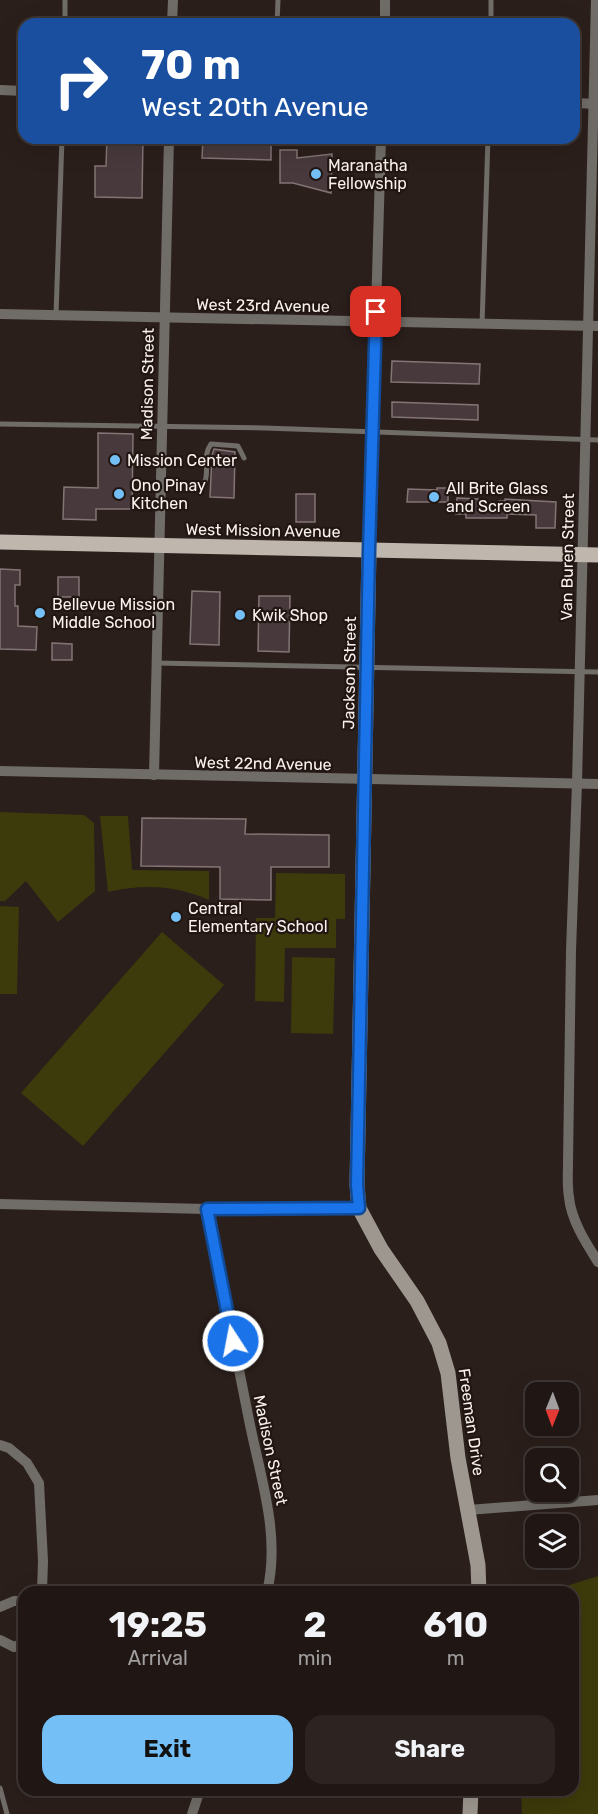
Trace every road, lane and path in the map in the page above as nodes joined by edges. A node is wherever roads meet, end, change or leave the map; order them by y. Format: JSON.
{"nodes":[{"id":1,"x":65,"y":0,"type":"edge"},
{"id":2,"x":172,"y":0,"type":"edge"},
{"id":3,"x":278,"y":0,"type":"edge"},
{"id":4,"x":385,"y":0,"type":"edge"},
{"id":5,"x":491,"y":0,"type":"edge"},
{"id":6,"x":596,"y":0,"type":"edge"},
{"id":7,"x":64,"y":18,"type":"edge"},
{"id":8,"x":172,"y":18,"type":"edge"},
{"id":9,"x":277,"y":18,"type":"edge"},
{"id":10,"x":385,"y":18,"type":"edge"},
{"id":11,"x":491,"y":18,"type":"edge"},
{"id":12,"x":0,"y":90,"type":"edge"},
{"id":13,"x":18,"y":91,"type":"edge"},
{"id":14,"x":580,"y":104,"type":"edge"},
{"id":15,"x":596,"y":104,"type":"edge"},
{"id":16,"x":62,"y":144,"type":"edge"},
{"id":17,"x":168,"y":144,"type":"edge"},
{"id":18,"x":381,"y":144,"type":"edge"},
{"id":19,"x":488,"y":144,"type":"edge"},
{"id":20,"x":0,"y":314,"type":"edge"},
{"id":21,"x":56,"y":315,"type":"junction"},
{"id":22,"x":164,"y":317,"type":"junction"},
{"id":23,"x":376,"y":322,"type":"junction"},
{"id":24,"x":482,"y":325,"type":"junction"},
{"id":25,"x":593,"y":326,"type":"edge"},
{"id":26,"x":0,"y":424,"type":"edge"},
{"id":27,"x":161,"y":427,"type":"junction"},
{"id":28,"x":372,"y":432,"type":"junction"},
{"id":29,"x":585,"y":439,"type":"junction"},
{"id":30,"x":598,"y":440,"type":"edge"},
{"id":31,"x":244,"y":458,"type":"dead end"},
{"id":32,"x":199,"y":492,"type":"dead end"},
{"id":33,"x":566,"y":528,"type":"dead end"},
{"id":34,"x":565,"y":540,"type":"dead end"},
{"id":35,"x":0,"y":542,"type":"edge"},
{"id":36,"x":158,"y":545,"type":"junction"},
{"id":37,"x":369,"y":550,"type":"junction"},
{"id":38,"x":581,"y":555,"type":"junction"},
{"id":39,"x":598,"y":555,"type":"edge"},
{"id":40,"x":156,"y":663,"type":"junction"},
{"id":41,"x":367,"y":667,"type":"junction"},
{"id":42,"x":579,"y":672,"type":"junction"},
{"id":43,"x":598,"y":672,"type":"edge"},
{"id":44,"x":0,"y":771,"type":"edge"},
{"id":45,"x":154,"y":775,"type":"junction"},
{"id":46,"x":365,"y":780,"type":"junction"},
{"id":47,"x":577,"y":783,"type":"junction"},
{"id":48,"x":598,"y":784,"type":"edge"},
{"id":49,"x":0,"y":1204,"type":"edge"},
{"id":50,"x":359,"y":1208,"type":"junction"},
{"id":51,"x":207,"y":1209,"type":"junction"},
{"id":52,"x":598,"y":1262,"type":"edge"},
{"id":53,"x":0,"y":1445,"type":"edge"},
{"id":54,"x":598,"y":1500,"type":"edge"},
{"id":55,"x":468,"y":1510,"type":"junction"},
{"id":56,"x":42,"y":1586,"type":"edge"},
{"id":57,"x":268,"y":1586,"type":"edge"},
{"id":58,"x":479,"y":1586,"type":"edge"},
{"id":59,"x":18,"y":1600,"type":"edge"},
{"id":60,"x":0,"y":1607,"type":"edge"},
{"id":61,"x":0,"y":1640,"type":"edge"},
{"id":62,"x":18,"y":1645,"type":"edge"},
{"id":63,"x":0,"y":1788,"type":"edge"},
{"id":64,"x":198,"y":1796,"type":"edge"},
{"id":65,"x":471,"y":1796,"type":"edge"},
{"id":66,"x":7,"y":1814,"type":"edge"},
{"id":67,"x":192,"y":1814,"type":"edge"},
{"id":68,"x":470,"y":1814,"type":"edge"}],
"edges":[{"from":1,"to":7,"type":"lane"},
{"from":2,"to":8,"type":"street"},
{"from":3,"to":9,"type":"lane"},
{"from":4,"to":10,"type":"street"},
{"from":5,"to":11,"type":"lane"},
{"from":6,"to":15,"type":"street","name":"Van Buren Street"},
{"from":12,"to":13,"type":"street"},
{"from":14,"to":15,"type":"street"},
{"from":15,"to":25,"type":"street","name":"Van Buren Street"},
{"from":16,"to":21,"type":"lane"},
{"from":17,"to":22,"type":"street","name":"Madison Street"},
{"from":18,"to":23,"type":"street","name":"Jackson Street"},
{"from":19,"to":24,"type":"lane"},
{"from":20,"to":21,"type":"street","name":"West 23rd Avenue"},
{"from":21,"to":22,"type":"street","name":"West 23rd Avenue"},
{"from":22,"to":23,"type":"street","name":"West 23rd Avenue"},
{"from":22,"to":27,"type":"street","name":"Madison Street"},
{"from":23,"to":24,"type":"street","name":"West 23rd Avenue"},
{"from":23,"to":28,"type":"street","name":"Jackson Street"},
{"from":24,"to":25,"type":"street","name":"West 23rd Avenue"},
{"from":25,"to":29,"type":"street","name":"Van Buren Street"},
{"from":26,"to":27,"type":"lane"},
{"from":27,"to":28,"type":"lane"},
{"from":27,"to":36,"type":"street","name":"Madison Street"},
{"from":28,"to":29,"type":"lane"},
{"from":28,"to":37,"type":"street","name":"Jackson Street"},
{"from":29,"to":30,"type":"lane"},
{"from":29,"to":38,"type":"street","name":"Van Buren Street"},
{"from":31,"to":32,"type":"lane"},
{"from":33,"to":34,"type":"path"},
{"from":35,"to":36,"type":"main road","name":"West Mission Avenue"},
{"from":36,"to":37,"type":"main road","name":"West Mission Avenue"},
{"from":36,"to":40,"type":"street","name":"Madison Street"},
{"from":37,"to":38,"type":"main road","name":"West Mission Avenue"},
{"from":37,"to":41,"type":"street","name":"Jackson Street"},
{"from":38,"to":39,"type":"main road","name":"West Mission Avenue"},
{"from":38,"to":42,"type":"street","name":"Van Buren Street"},
{"from":40,"to":41,"type":"lane"},
{"from":40,"to":45,"type":"street","name":"Madison Street"},
{"from":41,"to":42,"type":"lane"},
{"from":41,"to":46,"type":"street","name":"Jackson Street"},
{"from":42,"to":43,"type":"lane"},
{"from":42,"to":47,"type":"street","name":"Van Buren Street"},
{"from":44,"to":45,"type":"street","name":"West 22nd Avenue"},
{"from":45,"to":46,"type":"street","name":"West 22nd Avenue"},
{"from":46,"to":47,"type":"street","name":"West 22nd Avenue"},
{"from":46,"to":50,"type":"street","name":"Jackson Street"},
{"from":47,"to":48,"type":"street","name":"West 22nd Avenue"},
{"from":47,"to":52,"type":"street","name":"Van Buren Street"},
{"from":49,"to":51,"type":"street"},
{"from":50,"to":51,"type":"street"},
{"from":50,"to":55,"type":"street","name":"Freeman Drive"},
{"from":51,"to":57,"type":"street","name":"Madison Street"},
{"from":53,"to":56,"type":"street"},
{"from":54,"to":55,"type":"street"},
{"from":55,"to":58,"type":"street","name":"Freeman Drive"},
{"from":59,"to":60,"type":"street"},
{"from":61,"to":62,"type":"street"},
{"from":63,"to":66,"type":"lane"},
{"from":64,"to":67,"type":"street"},
{"from":65,"to":68,"type":"street"}]}
